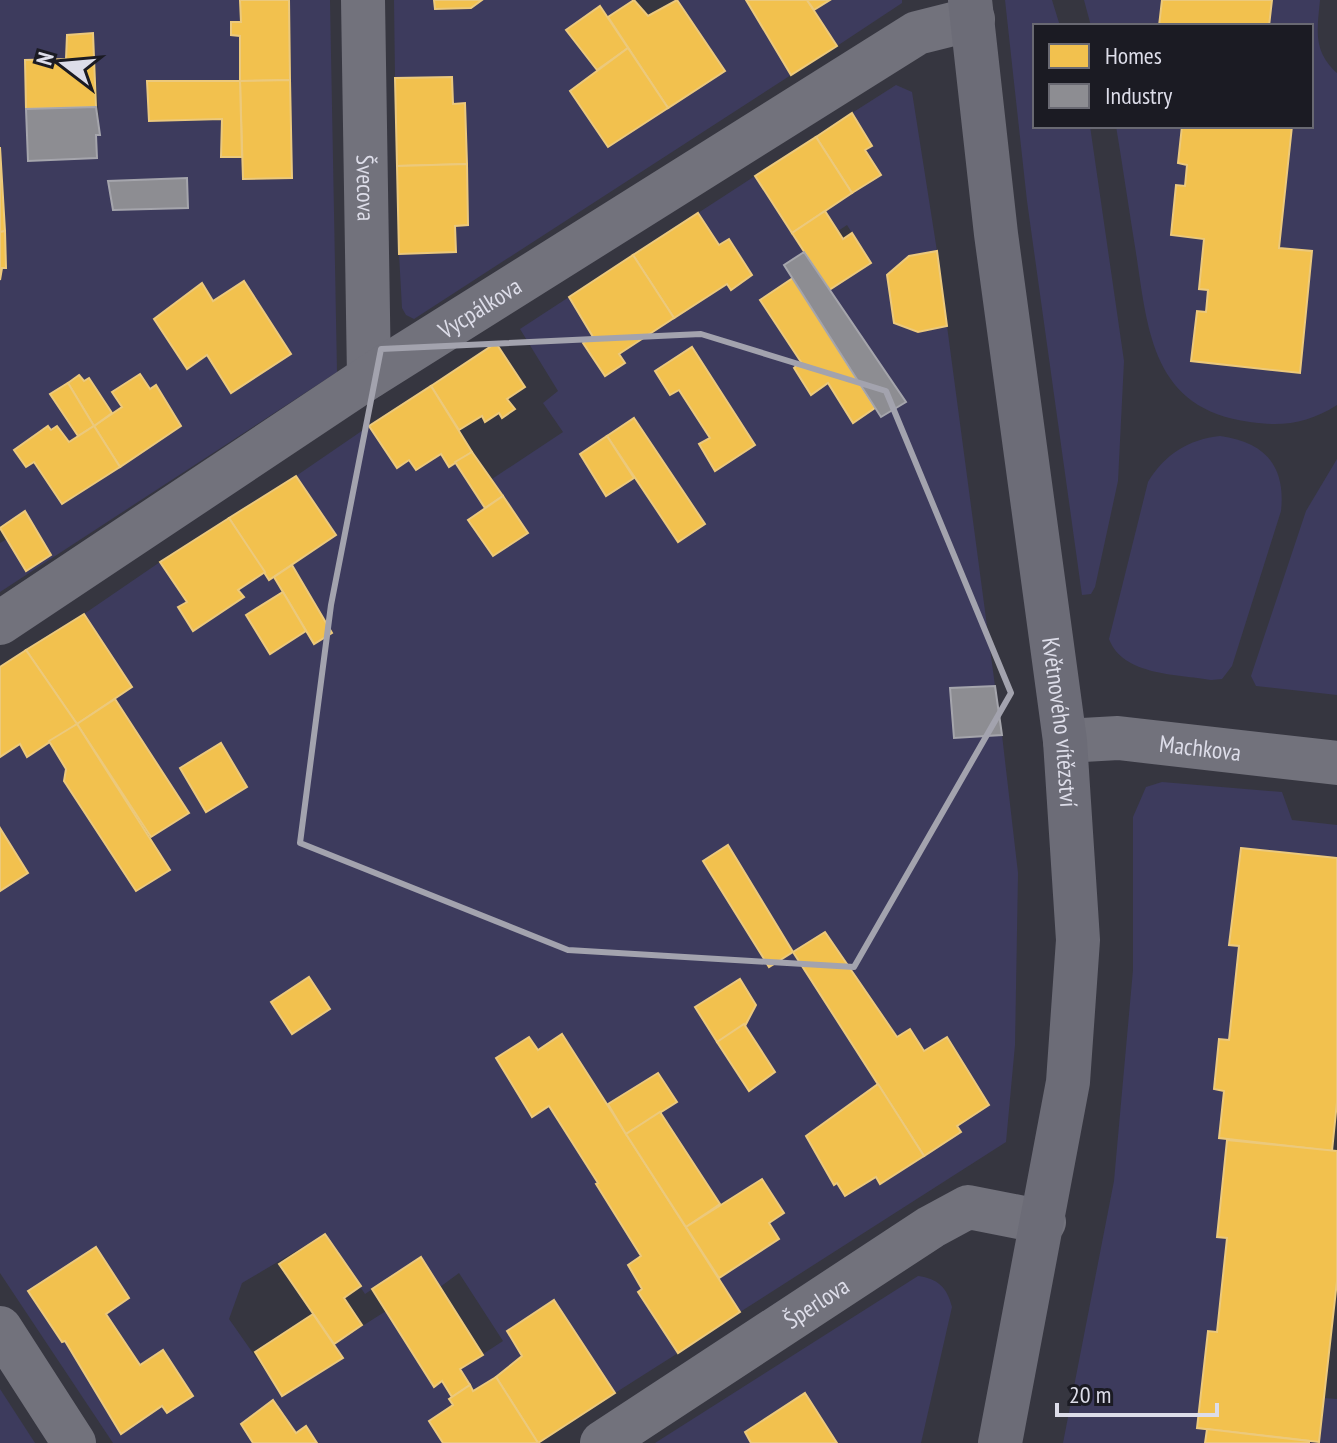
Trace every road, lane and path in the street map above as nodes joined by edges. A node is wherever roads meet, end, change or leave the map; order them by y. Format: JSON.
{"nodes":[{"id":1,"x":363,"y":0,"type":"edge"},
{"id":2,"x":972,"y":10,"type":"edge"},
{"id":3,"x":369,"y":377,"type":"junction"},
{"id":4,"x":0,"y":623,"type":"edge"},
{"id":5,"x":1065,"y":741,"type":"junction"},
{"id":6,"x":1337,"y":763,"type":"edge"},
{"id":7,"x":1044,"y":1222,"type":"junction"},
{"id":8,"x":0,"y":1328,"type":"edge"},
{"id":9,"x":74,"y":1443,"type":"edge"},
{"id":10,"x":602,"y":1443,"type":"edge"},
{"id":11,"x":1000,"y":1443,"type":"edge"}],
"edges":[{"from":1,"to":3,"type":"street","name":"Švecova"},
{"from":2,"to":3,"type":"street","name":"Vycpálkova"},
{"from":2,"to":5,"type":"street","name":"Květnového vítězství"},
{"from":3,"to":4,"type":"street","name":"Vycpálkova"},
{"from":5,"to":6,"type":"street","name":"Machkova"},
{"from":5,"to":7,"type":"street","name":"Květnového vítězství"},
{"from":7,"to":10,"type":"street","name":"Šperlova"},
{"from":7,"to":11,"type":"street","name":"Květnového vítězství"},
{"from":8,"to":9,"type":"street"}]}
